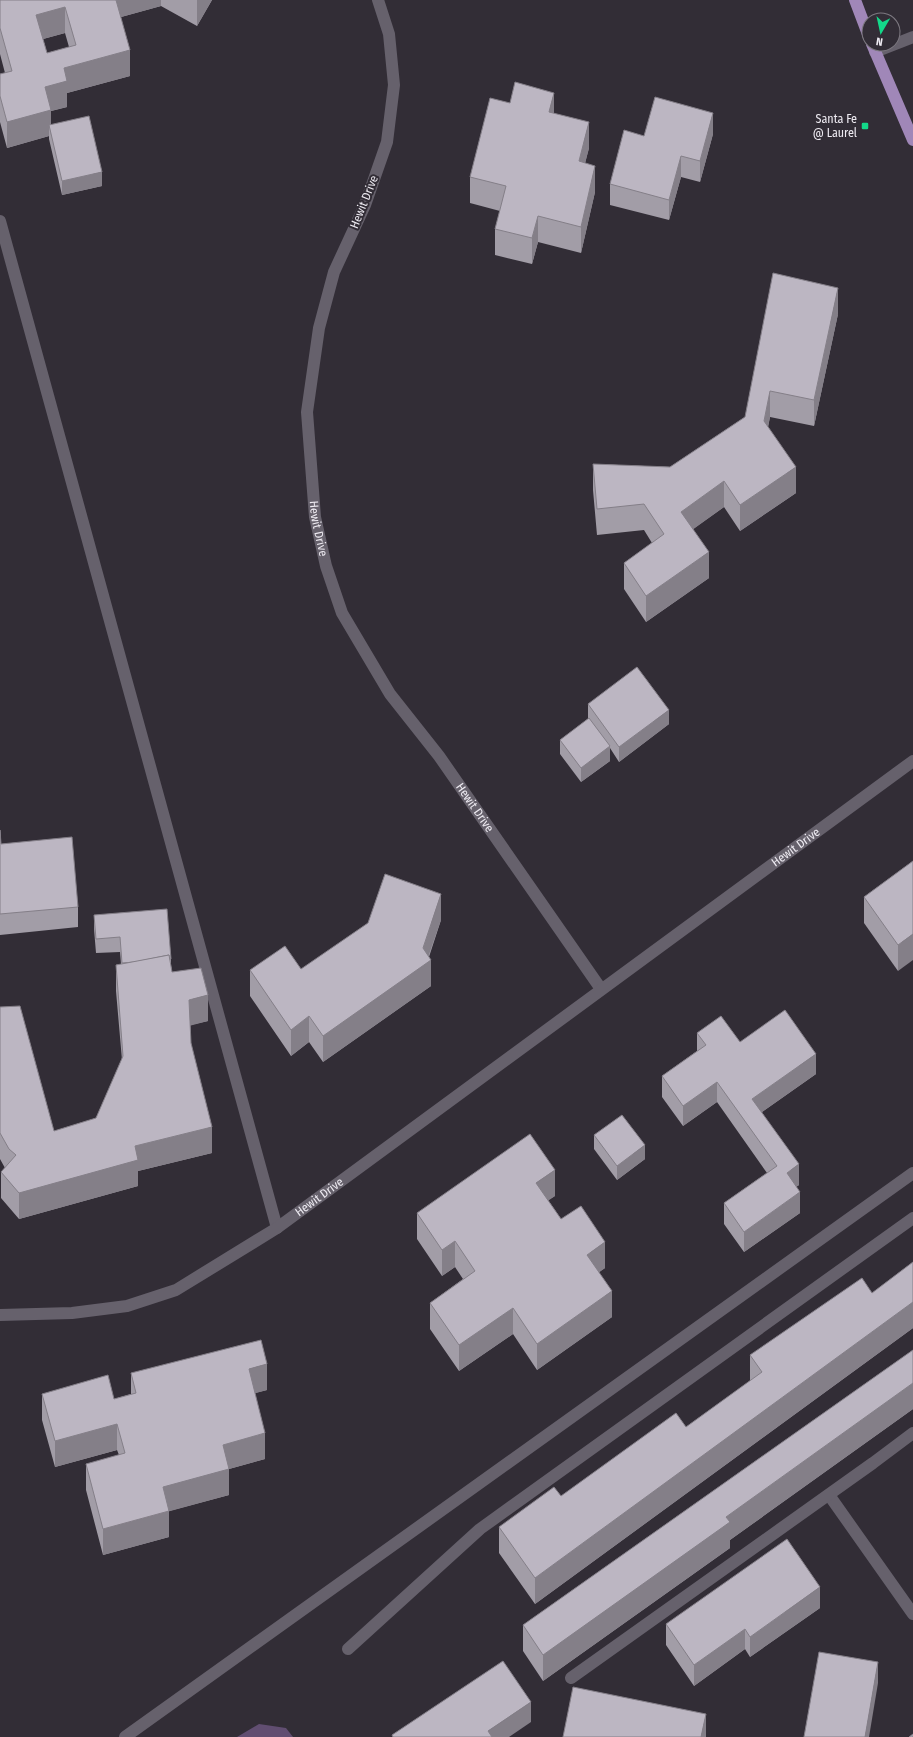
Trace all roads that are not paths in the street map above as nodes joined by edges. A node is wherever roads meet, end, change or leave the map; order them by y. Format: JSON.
{"nodes":[{"id":1,"x":378,"y":0,"type":"edge"},
{"id":2,"x":855,"y":0,"type":"edge"},
{"id":3,"x":861,"y":16,"type":"edge"},
{"id":4,"x":913,"y":36,"type":"edge"},
{"id":5,"x":901,"y":40,"type":"edge"},
{"id":6,"x":875,"y":52,"type":"edge"},
{"id":7,"x":913,"y":140,"type":"edge"},
{"id":8,"x":0,"y":222,"type":"edge"},
{"id":9,"x":913,"y":761,"type":"edge"},
{"id":10,"x":601,"y":989,"type":"junction"},
{"id":11,"x":913,"y":1173,"type":"edge"},
{"id":12,"x":913,"y":1218,"type":"edge"},
{"id":13,"x":277,"y":1228,"type":"junction"},
{"id":14,"x":0,"y":1315,"type":"edge"},
{"id":15,"x":913,"y":1433,"type":"edge"},
{"id":16,"x":829,"y":1495,"type":"junction"},
{"id":17,"x":913,"y":1614,"type":"edge"},
{"id":18,"x":348,"y":1649,"type":"dead end"},
{"id":19,"x":571,"y":1678,"type":"dead end"},
{"id":20,"x":125,"y":1737,"type":"edge"}],
"edges":[{"from":1,"to":10,"type":"street","name":"Hewit Drive"},
{"from":2,"to":3,"type":"main road"},
{"from":4,"to":5,"type":"street"},
{"from":6,"to":7,"type":"main road"},
{"from":8,"to":13,"type":"street"},
{"from":9,"to":10,"type":"street","name":"Hewit Drive"},
{"from":10,"to":13,"type":"street","name":"Hewit Drive"},
{"from":11,"to":20,"type":"street"},
{"from":12,"to":18,"type":"street"},
{"from":13,"to":14,"type":"street","name":"Hewit Drive"},
{"from":15,"to":16,"type":"street"},
{"from":16,"to":17,"type":"street"},
{"from":16,"to":19,"type":"street"}]}
